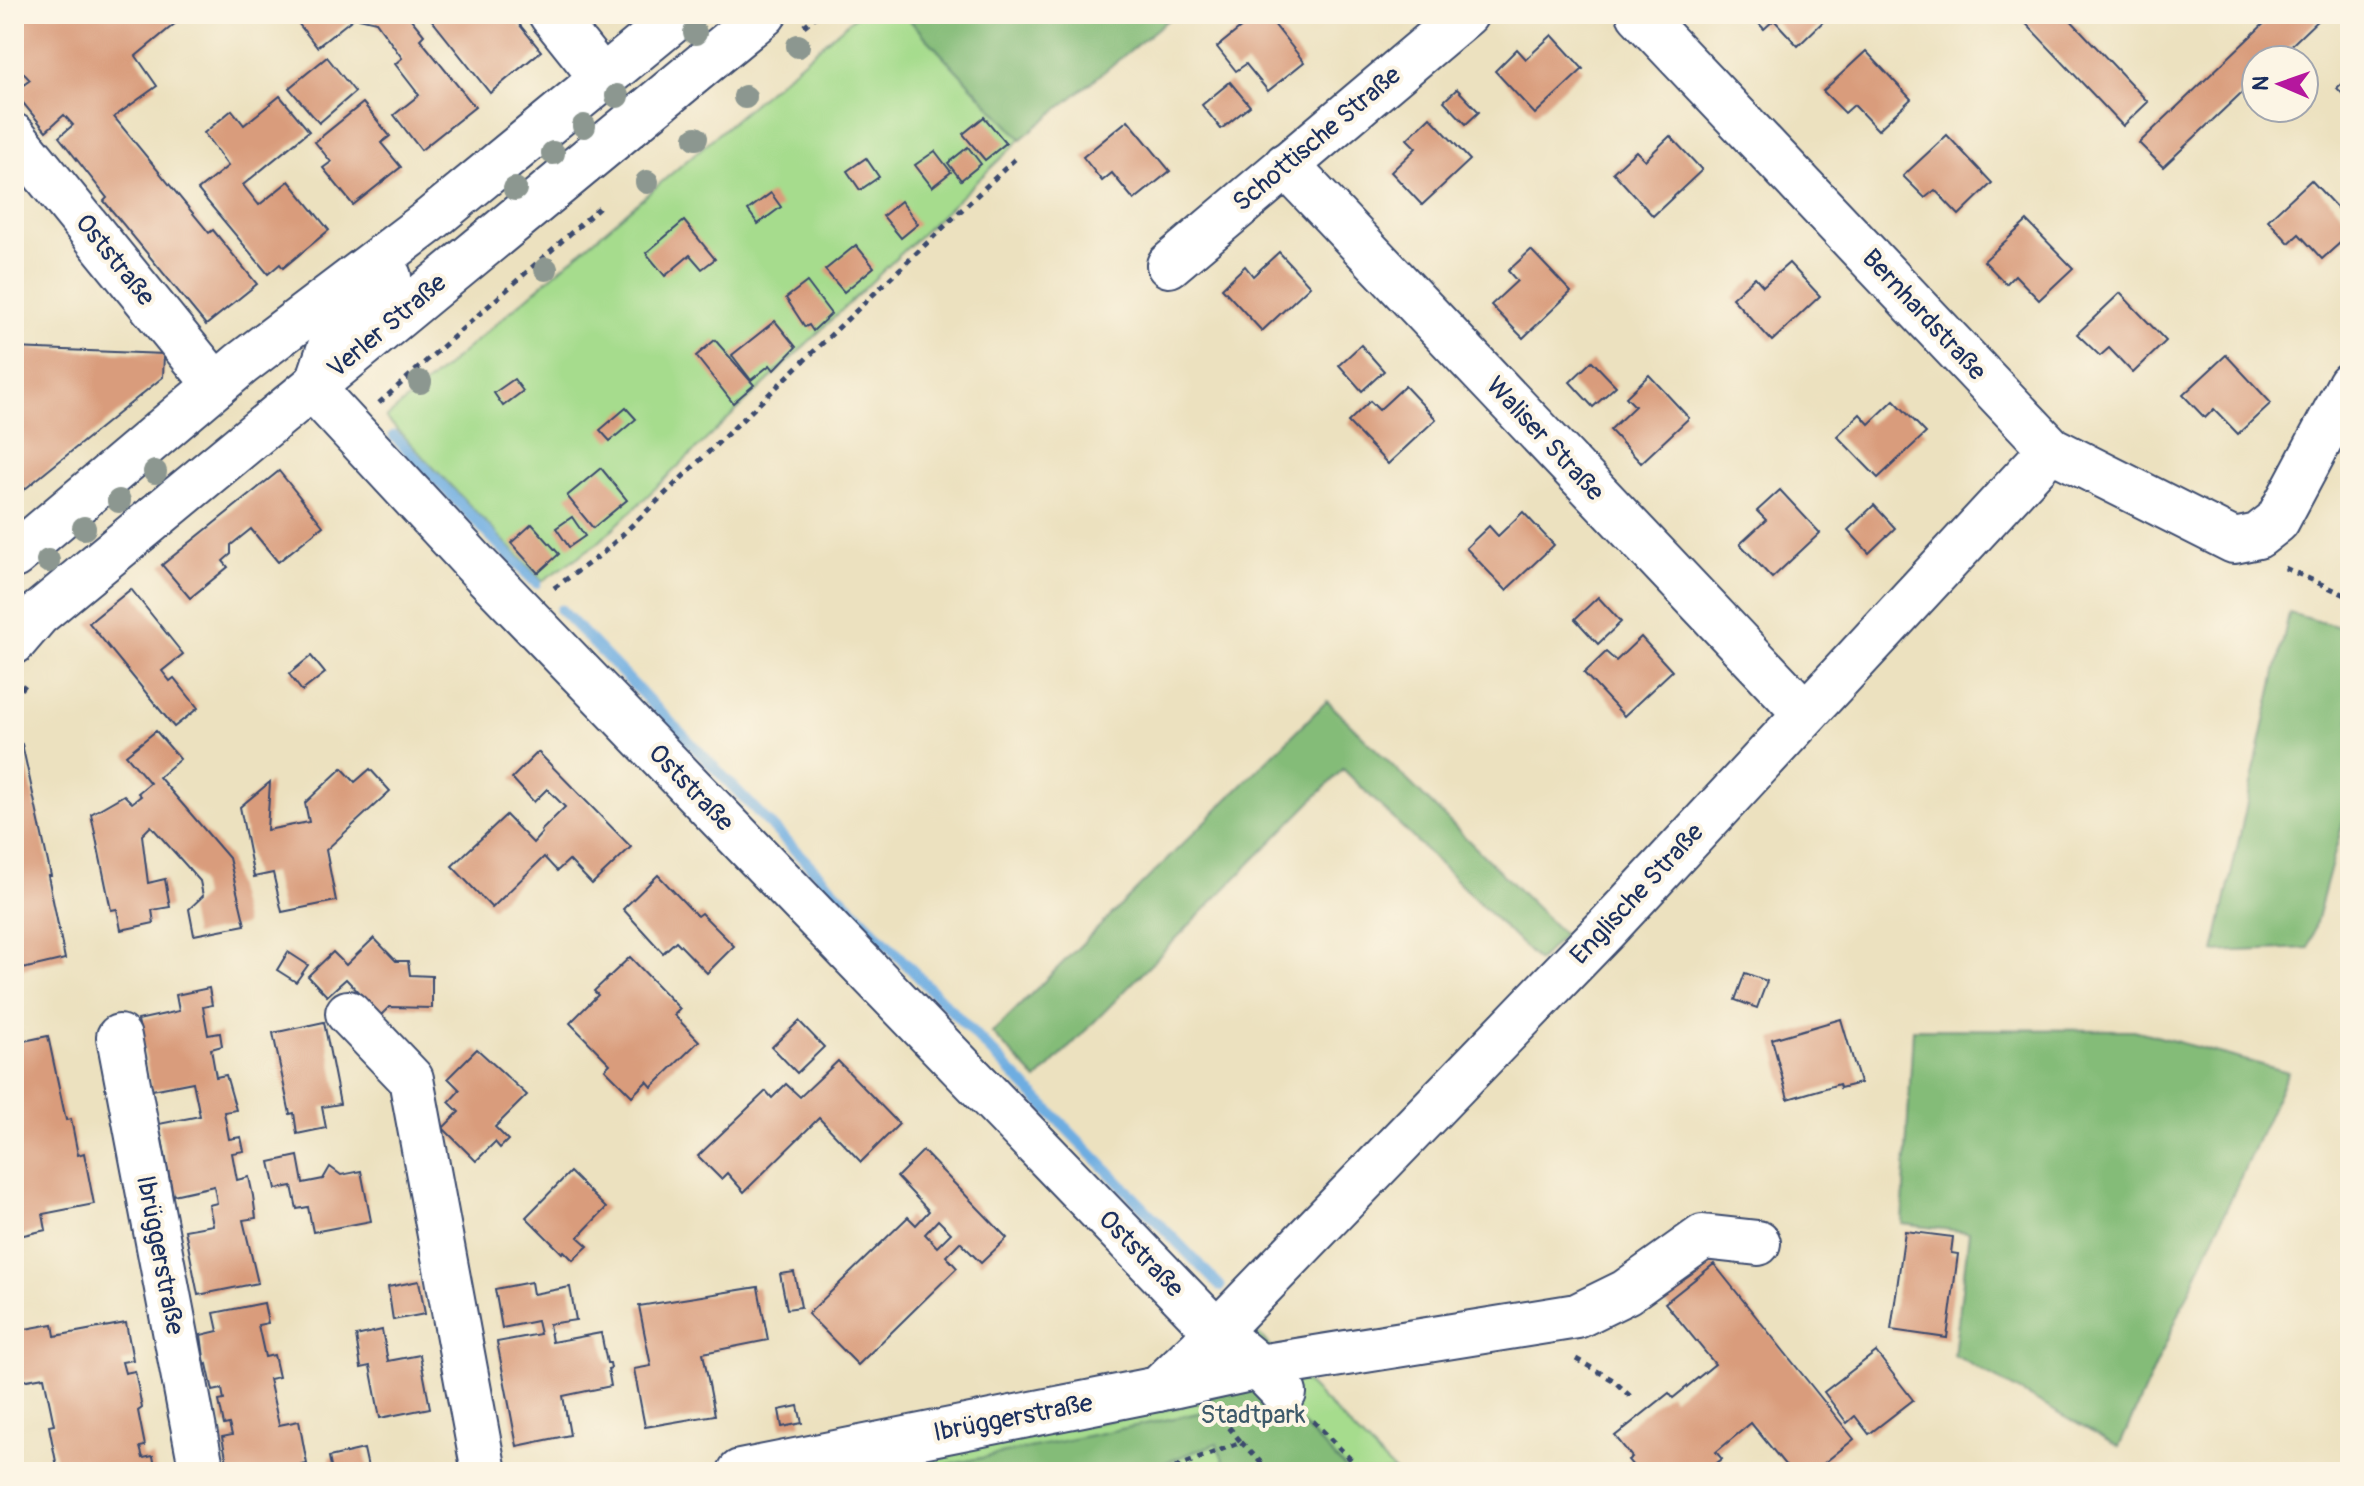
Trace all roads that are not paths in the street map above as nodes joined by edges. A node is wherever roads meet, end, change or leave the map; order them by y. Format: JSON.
{"nodes":[{"id":1,"x":551,"y":14,"type":"edge"},
{"id":2,"x":681,"y":14,"type":"edge"},
{"id":3,"x":764,"y":14,"type":"edge"},
{"id":4,"x":1466,"y":14,"type":"edge"},
{"id":5,"x":1639,"y":14,"type":"edge"},
{"id":6,"x":602,"y":78,"type":"junction"},
{"id":7,"x":14,"y":136,"type":"edge"},
{"id":8,"x":1286,"y":165,"type":"junction"},
{"id":9,"x":428,"y":222,"type":"junction"},
{"id":10,"x":1169,"y":265,"type":"dead end"},
{"id":11,"x":2350,"y":384,"type":"edge"},
{"id":12,"x":216,"y":385,"type":"junction"},
{"id":13,"x":317,"y":385,"type":"junction"},
{"id":14,"x":2051,"y":449,"type":"junction"},
{"id":15,"x":14,"y":556,"type":"edge"},
{"id":16,"x":14,"y":642,"type":"edge"},
{"id":17,"x":1805,"y":713,"type":"junction"},
{"id":18,"x":348,"y":1013,"type":"dead end"},
{"id":19,"x":119,"y":1037,"type":"dead end"},
{"id":20,"x":1758,"y":1243,"type":"dead end"},
{"id":21,"x":1217,"y":1332,"type":"junction"},
{"id":22,"x":1271,"y":1380,"type":"junction"},
{"id":23,"x":1158,"y":1389,"type":"junction"},
{"id":24,"x":202,"y":1472,"type":"edge"},
{"id":25,"x":484,"y":1472,"type":"edge"},
{"id":26,"x":740,"y":1472,"type":"edge"}],
"edges":[{"from":1,"to":6,"type":"street"},
{"from":2,"to":6,"type":"street"},
{"from":3,"to":13,"type":"street","name":"Verler Straße"},
{"from":4,"to":8,"type":"street","name":"Schottische Straße"},
{"from":5,"to":14,"type":"street","name":"Bernhardstraße"},
{"from":6,"to":9,"type":"street"},
{"from":7,"to":12,"type":"street","name":"Oststraße"},
{"from":8,"to":10,"type":"street","name":"Schottische Straße"},
{"from":8,"to":17,"type":"street","name":"Waliser Straße"},
{"from":9,"to":12,"type":"street"},
{"from":9,"to":13,"type":"street"},
{"from":11,"to":14,"type":"street","name":"Bernhardstraße"},
{"from":12,"to":15,"type":"street"},
{"from":13,"to":16,"type":"street","name":"Verler Straße"},
{"from":13,"to":21,"type":"street","name":"Oststraße"},
{"from":14,"to":17,"type":"street","name":"Englische Straße"},
{"from":17,"to":21,"type":"street","name":"Englische Straße"},
{"from":18,"to":25,"type":"street"},
{"from":19,"to":24,"type":"street","name":"Ibrüggerstraße"},
{"from":20,"to":22,"type":"street","name":"Ibrüggerstraße"},
{"from":21,"to":22,"type":"street","name":"Oststraße"},
{"from":21,"to":23,"type":"street"},
{"from":22,"to":23,"type":"street","name":"Ibrüggerstraße"},
{"from":23,"to":26,"type":"street","name":"Ibrüggerstraße"}]}
